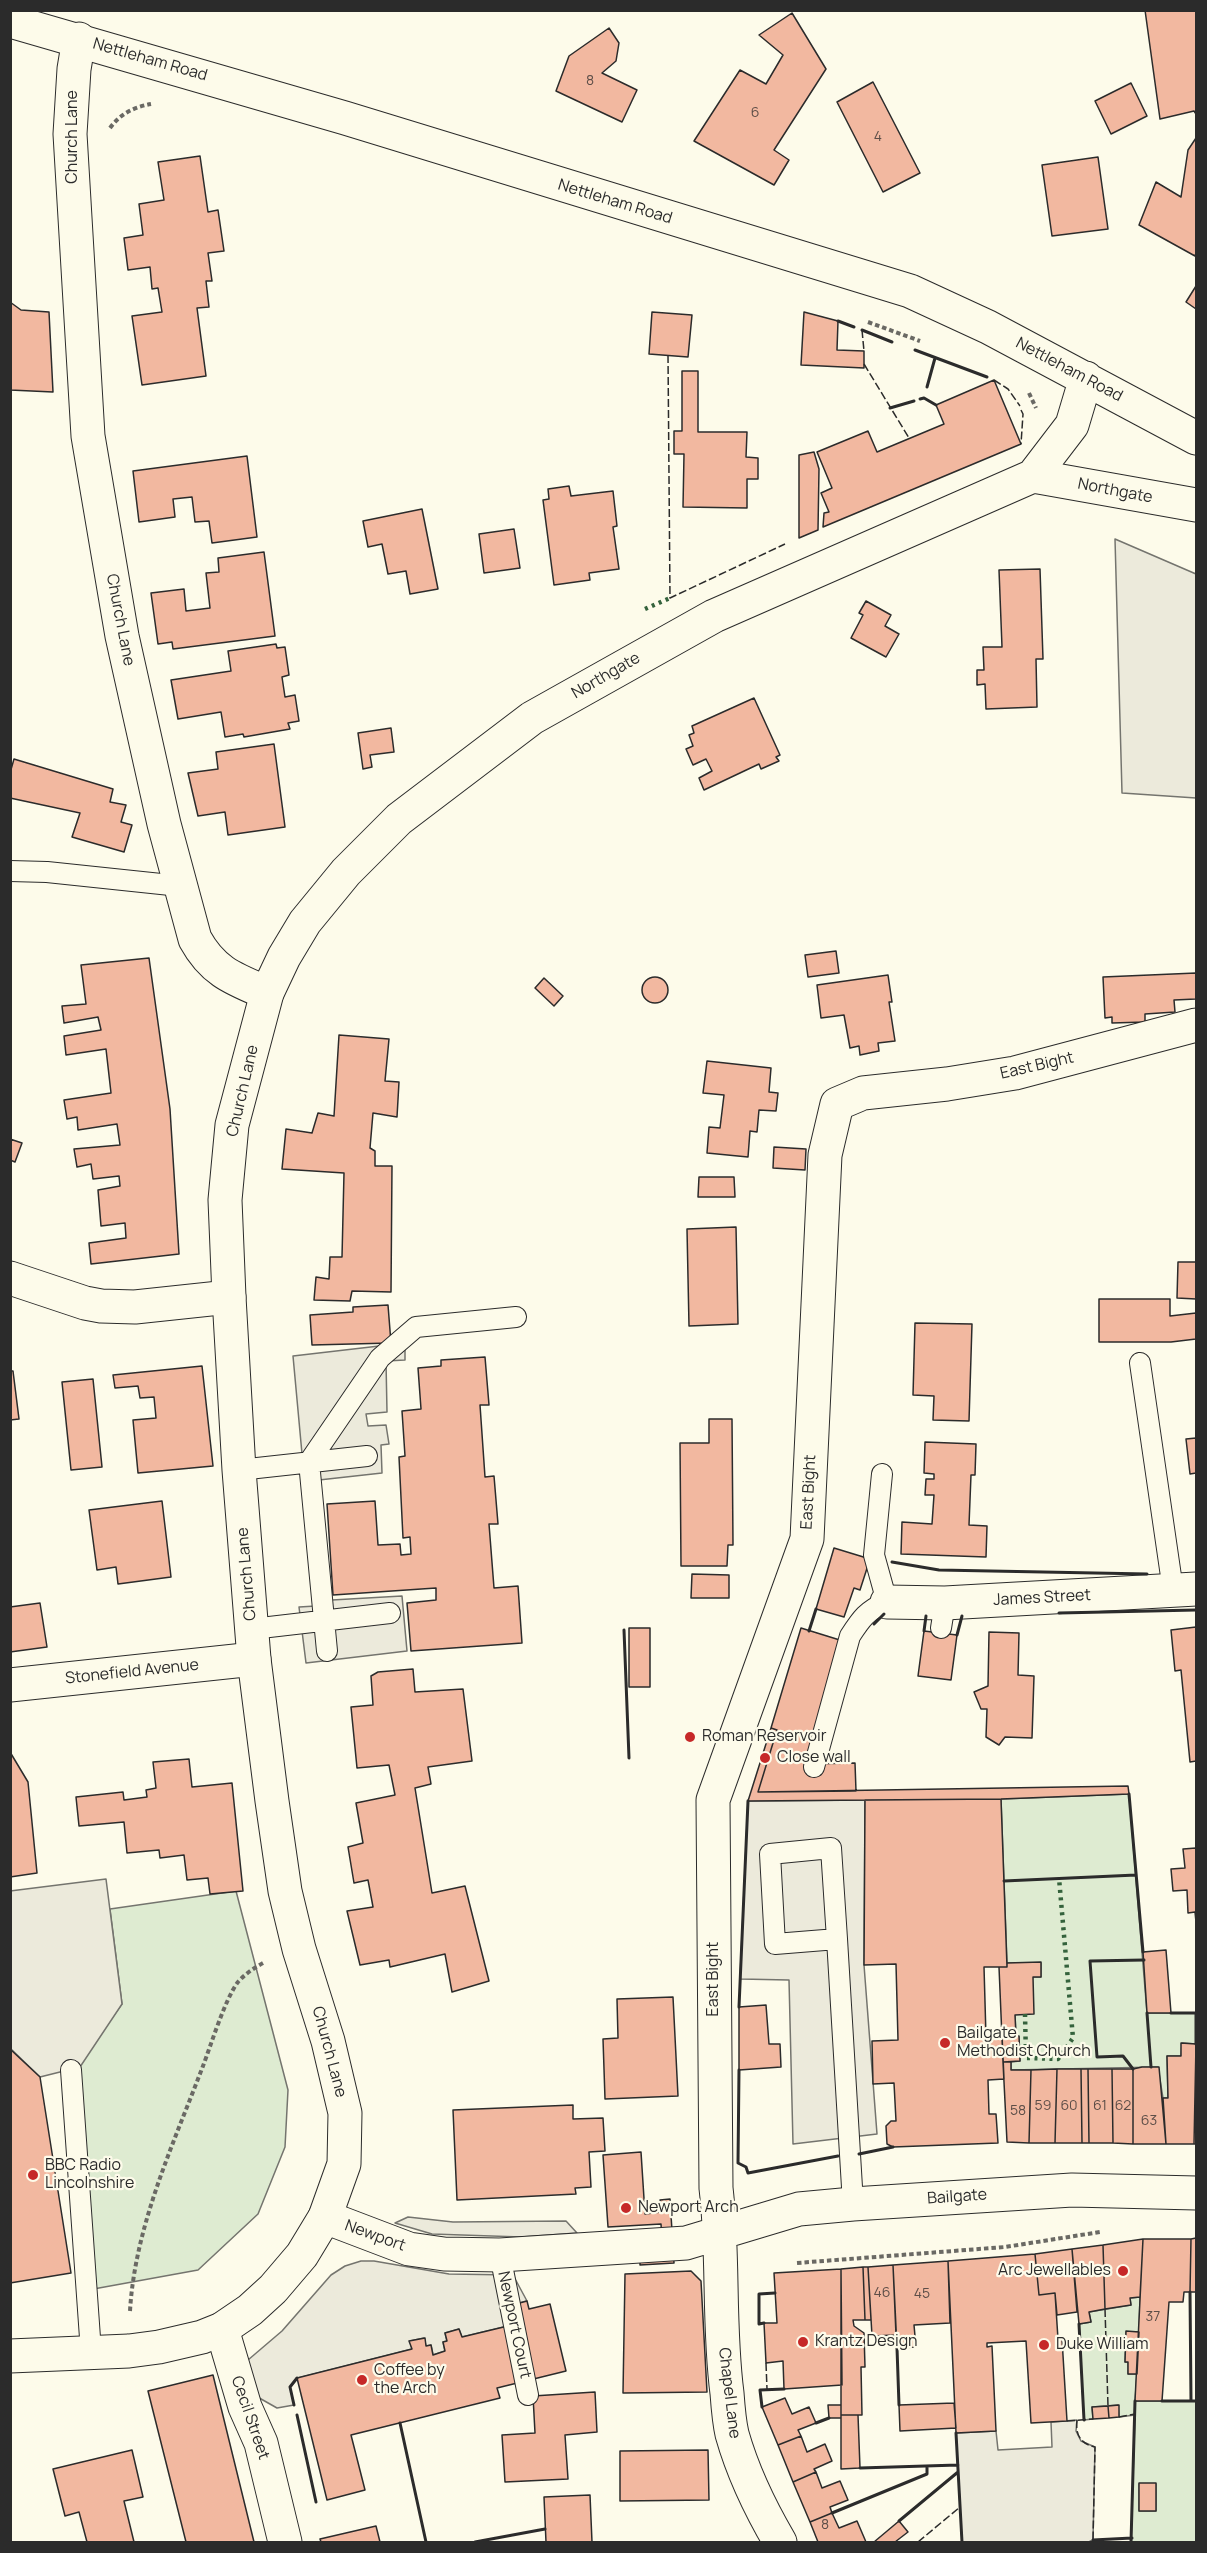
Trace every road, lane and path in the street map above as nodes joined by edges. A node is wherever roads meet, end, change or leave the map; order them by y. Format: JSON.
{"nodes":[{"id":1,"x":10,"y":21,"type":"edge"},
{"id":2,"x":78,"y":39,"type":"junction"},
{"id":3,"x":159,"y":102,"type":"dead end"},
{"id":4,"x":107,"y":132,"type":"dead end"},
{"id":5,"x":860,"y":319,"type":"dead end"},
{"id":6,"x":924,"y":343,"type":"dead end"},
{"id":7,"x":1086,"y":378,"type":"junction"},
{"id":8,"x":1028,"y":390,"type":"dead end"},
{"id":9,"x":1036,"y":415,"type":"dead end"},
{"id":10,"x":1197,"y":438,"type":"edge"},
{"id":11,"x":1033,"y":476,"type":"junction"},
{"id":12,"x":1197,"y":505,"type":"edge"},
{"id":13,"x":10,"y":871,"type":"edge"},
{"id":14,"x":180,"y":886,"type":"junction"},
{"id":15,"x":267,"y":993,"type":"junction"},
{"id":16,"x":1197,"y":1025,"type":"edge"},
{"id":17,"x":10,"y":1278,"type":"edge"},
{"id":18,"x":229,"y":1297,"type":"junction"},
{"id":19,"x":516,"y":1317,"type":"dead end"},
{"id":20,"x":1140,"y":1363,"type":"dead end"},
{"id":21,"x":368,"y":1456,"type":"dead end"},
{"id":22,"x":309,"y":1462,"type":"junction"},
{"id":23,"x":238,"y":1470,"type":"junction"},
{"id":24,"x":882,"y":1474,"type":"dead end"},
{"id":25,"x":1185,"y":1590,"type":"edge"},
{"id":26,"x":887,"y":1602,"type":"junction"},
{"id":27,"x":390,"y":1613,"type":"dead end"},
{"id":28,"x":324,"y":1620,"type":"junction"},
{"id":29,"x":253,"y":1644,"type":"junction"},
{"id":30,"x":327,"y":1651,"type":"dead end"},
{"id":31,"x":10,"y":1685,"type":"edge"},
{"id":32,"x":814,"y":1767,"type":"dead end"},
{"id":33,"x":837,"y":1939,"type":"junction"},
{"id":34,"x":299,"y":1949,"type":"junction"},
{"id":35,"x":71,"y":2070,"type":"dead end"},
{"id":36,"x":1197,"y":2193,"type":"edge"},
{"id":37,"x":853,"y":2204,"type":"junction"},
{"id":38,"x":325,"y":2217,"type":"junction"},
{"id":39,"x":1108,"y":2232,"type":"dead end"},
{"id":40,"x":721,"y":2234,"type":"junction"},
{"id":41,"x":500,"y":2255,"type":"junction"},
{"id":42,"x":797,"y":2264,"type":"dead end"},
{"id":43,"x":222,"y":2329,"type":"junction"},
{"id":44,"x":129,"y":2351,"type":"junction"},
{"id":45,"x":91,"y":2352,"type":"junction"},
{"id":46,"x":10,"y":2356,"type":"edge"},
{"id":47,"x":528,"y":2395,"type":"dead end"},
{"id":48,"x":285,"y":2542,"type":"edge"},
{"id":49,"x":780,"y":2542,"type":"edge"}],
"edges":[{"from":1,"to":2,"type":"street","name":"Nettleham Road"},
{"from":2,"to":7,"type":"street","name":"Nettleham Road"},
{"from":2,"to":14,"type":"street","name":"Church Lane"},
{"from":3,"to":4,"type":"path"},
{"from":5,"to":6,"type":"path"},
{"from":7,"to":10,"type":"street","name":"Nettleham Road"},
{"from":7,"to":11,"type":"street","name":"Northgate"},
{"from":8,"to":9,"type":"path"},
{"from":11,"to":12,"type":"street","name":"Northgate"},
{"from":11,"to":15,"type":"street","name":"Northgate"},
{"from":13,"to":14,"type":"lane"},
{"from":14,"to":15,"type":"street","name":"Church Lane"},
{"from":15,"to":18,"type":"street","name":"Church Lane"},
{"from":16,"to":40,"type":"street","name":"East Bight"},
{"from":17,"to":18,"type":"street"},
{"from":18,"to":23,"type":"street","name":"Church Lane"},
{"from":19,"to":22,"type":"lane"},
{"from":20,"to":25,"type":"lane"},
{"from":21,"to":22,"type":"lane"},
{"from":22,"to":23,"type":"lane"},
{"from":22,"to":28,"type":"lane"},
{"from":23,"to":29,"type":"street","name":"Church Lane"},
{"from":24,"to":26,"type":"lane"},
{"from":25,"to":26,"type":"street","name":"James Street"},
{"from":26,"to":32,"type":"lane"},
{"from":27,"to":28,"type":"lane"},
{"from":28,"to":29,"type":"lane"},
{"from":28,"to":30,"type":"lane"},
{"from":29,"to":31,"type":"street","name":"Stonefield Avenue"},
{"from":29,"to":34,"type":"street","name":"Church Lane"},
{"from":33,"to":33,"type":"lane"},
{"from":33,"to":37,"type":"lane"},
{"from":34,"to":38,"type":"street","name":"Church Lane"},
{"from":34,"to":44,"type":"path"},
{"from":35,"to":45,"type":"lane"},
{"from":36,"to":37,"type":"street","name":"Bailgate"},
{"from":37,"to":40,"type":"street","name":"Bailgate"},
{"from":38,"to":41,"type":"street","name":"Newport"},
{"from":38,"to":43,"type":"street","name":"Newport"},
{"from":39,"to":42,"type":"path"},
{"from":40,"to":41,"type":"street","name":"Newport"},
{"from":40,"to":49,"type":"street","name":"Chapel Lane"},
{"from":41,"to":47,"type":"lane","name":"Newport Court"},
{"from":43,"to":44,"type":"street","name":"Newport"},
{"from":43,"to":48,"type":"street","name":"Cecil Street"},
{"from":44,"to":45,"type":"street","name":"Newport"},
{"from":45,"to":46,"type":"street","name":"Newport"}]}
